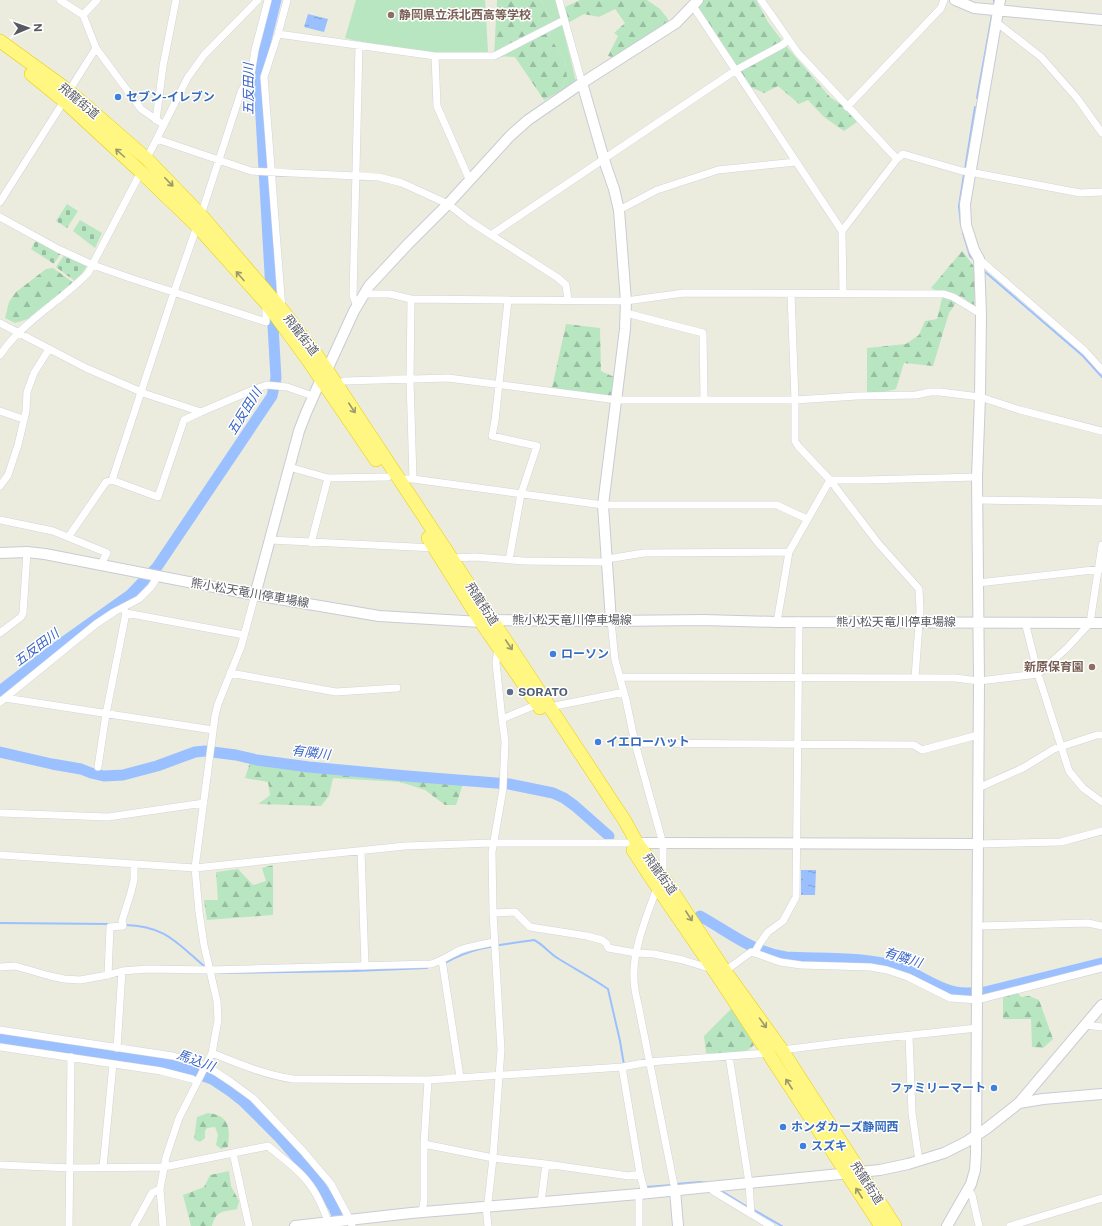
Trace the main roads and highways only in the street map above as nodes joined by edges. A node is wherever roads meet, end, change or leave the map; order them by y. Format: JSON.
{"nodes":[{"id":1,"x":0,"y":41,"type":"edge"},
{"id":2,"x":0,"y":51,"type":"edge"},
{"id":3,"x":66,"y":96,"type":"junction"},
{"id":4,"x":199,"y":221,"type":"junction"},
{"id":5,"x":324,"y":374,"type":"junction"},
{"id":6,"x":393,"y":478,"type":"junction"},
{"id":7,"x":486,"y":621,"type":"junction"},
{"id":8,"x":544,"y":706,"type":"junction"},
{"id":9,"x":720,"y":970,"type":"junction"},
{"id":10,"x":853,"y":1173,"type":"junction"},
{"id":11,"x":881,"y":1226,"type":"edge"},
{"id":12,"x":895,"y":1226,"type":"edge"}],
"edges":[{"from":1,"to":3,"type":"highway","name":"飛龍街道"},
{"from":2,"to":3,"type":"highway","name":"飛龍街道"},
{"from":4,"to":3,"type":"highway","name":"飛龍街道","one_way":true},
{"from":3,"to":4,"type":"highway","name":"飛龍街道","one_way":true},
{"from":5,"to":4,"type":"highway","name":"飛龍街道","one_way":true},
{"from":4,"to":5,"type":"highway","name":"飛龍街道"},
{"from":5,"to":6,"type":"highway","name":"飛龍街道"},
{"from":5,"to":6,"type":"highway","name":"飛龍街道","one_way":true},
{"from":6,"to":7,"type":"highway","name":"飛龍街道"},
{"from":6,"to":7,"type":"highway","name":"飛龍街道"},
{"from":7,"to":8,"type":"highway","name":"飛龍街道","one_way":true},
{"from":7,"to":8,"type":"highway","name":"飛龍街道"},
{"from":8,"to":9,"type":"highway","name":"飛龍街道"},
{"from":10,"to":9,"type":"highway","name":"飛龍街道","one_way":true},
{"from":9,"to":10,"type":"highway","name":"飛龍街道","one_way":true},
{"from":11,"to":10,"type":"highway","name":"飛龍街道","one_way":true},
{"from":10,"to":12,"type":"highway","name":"飛龍街道"}]}
